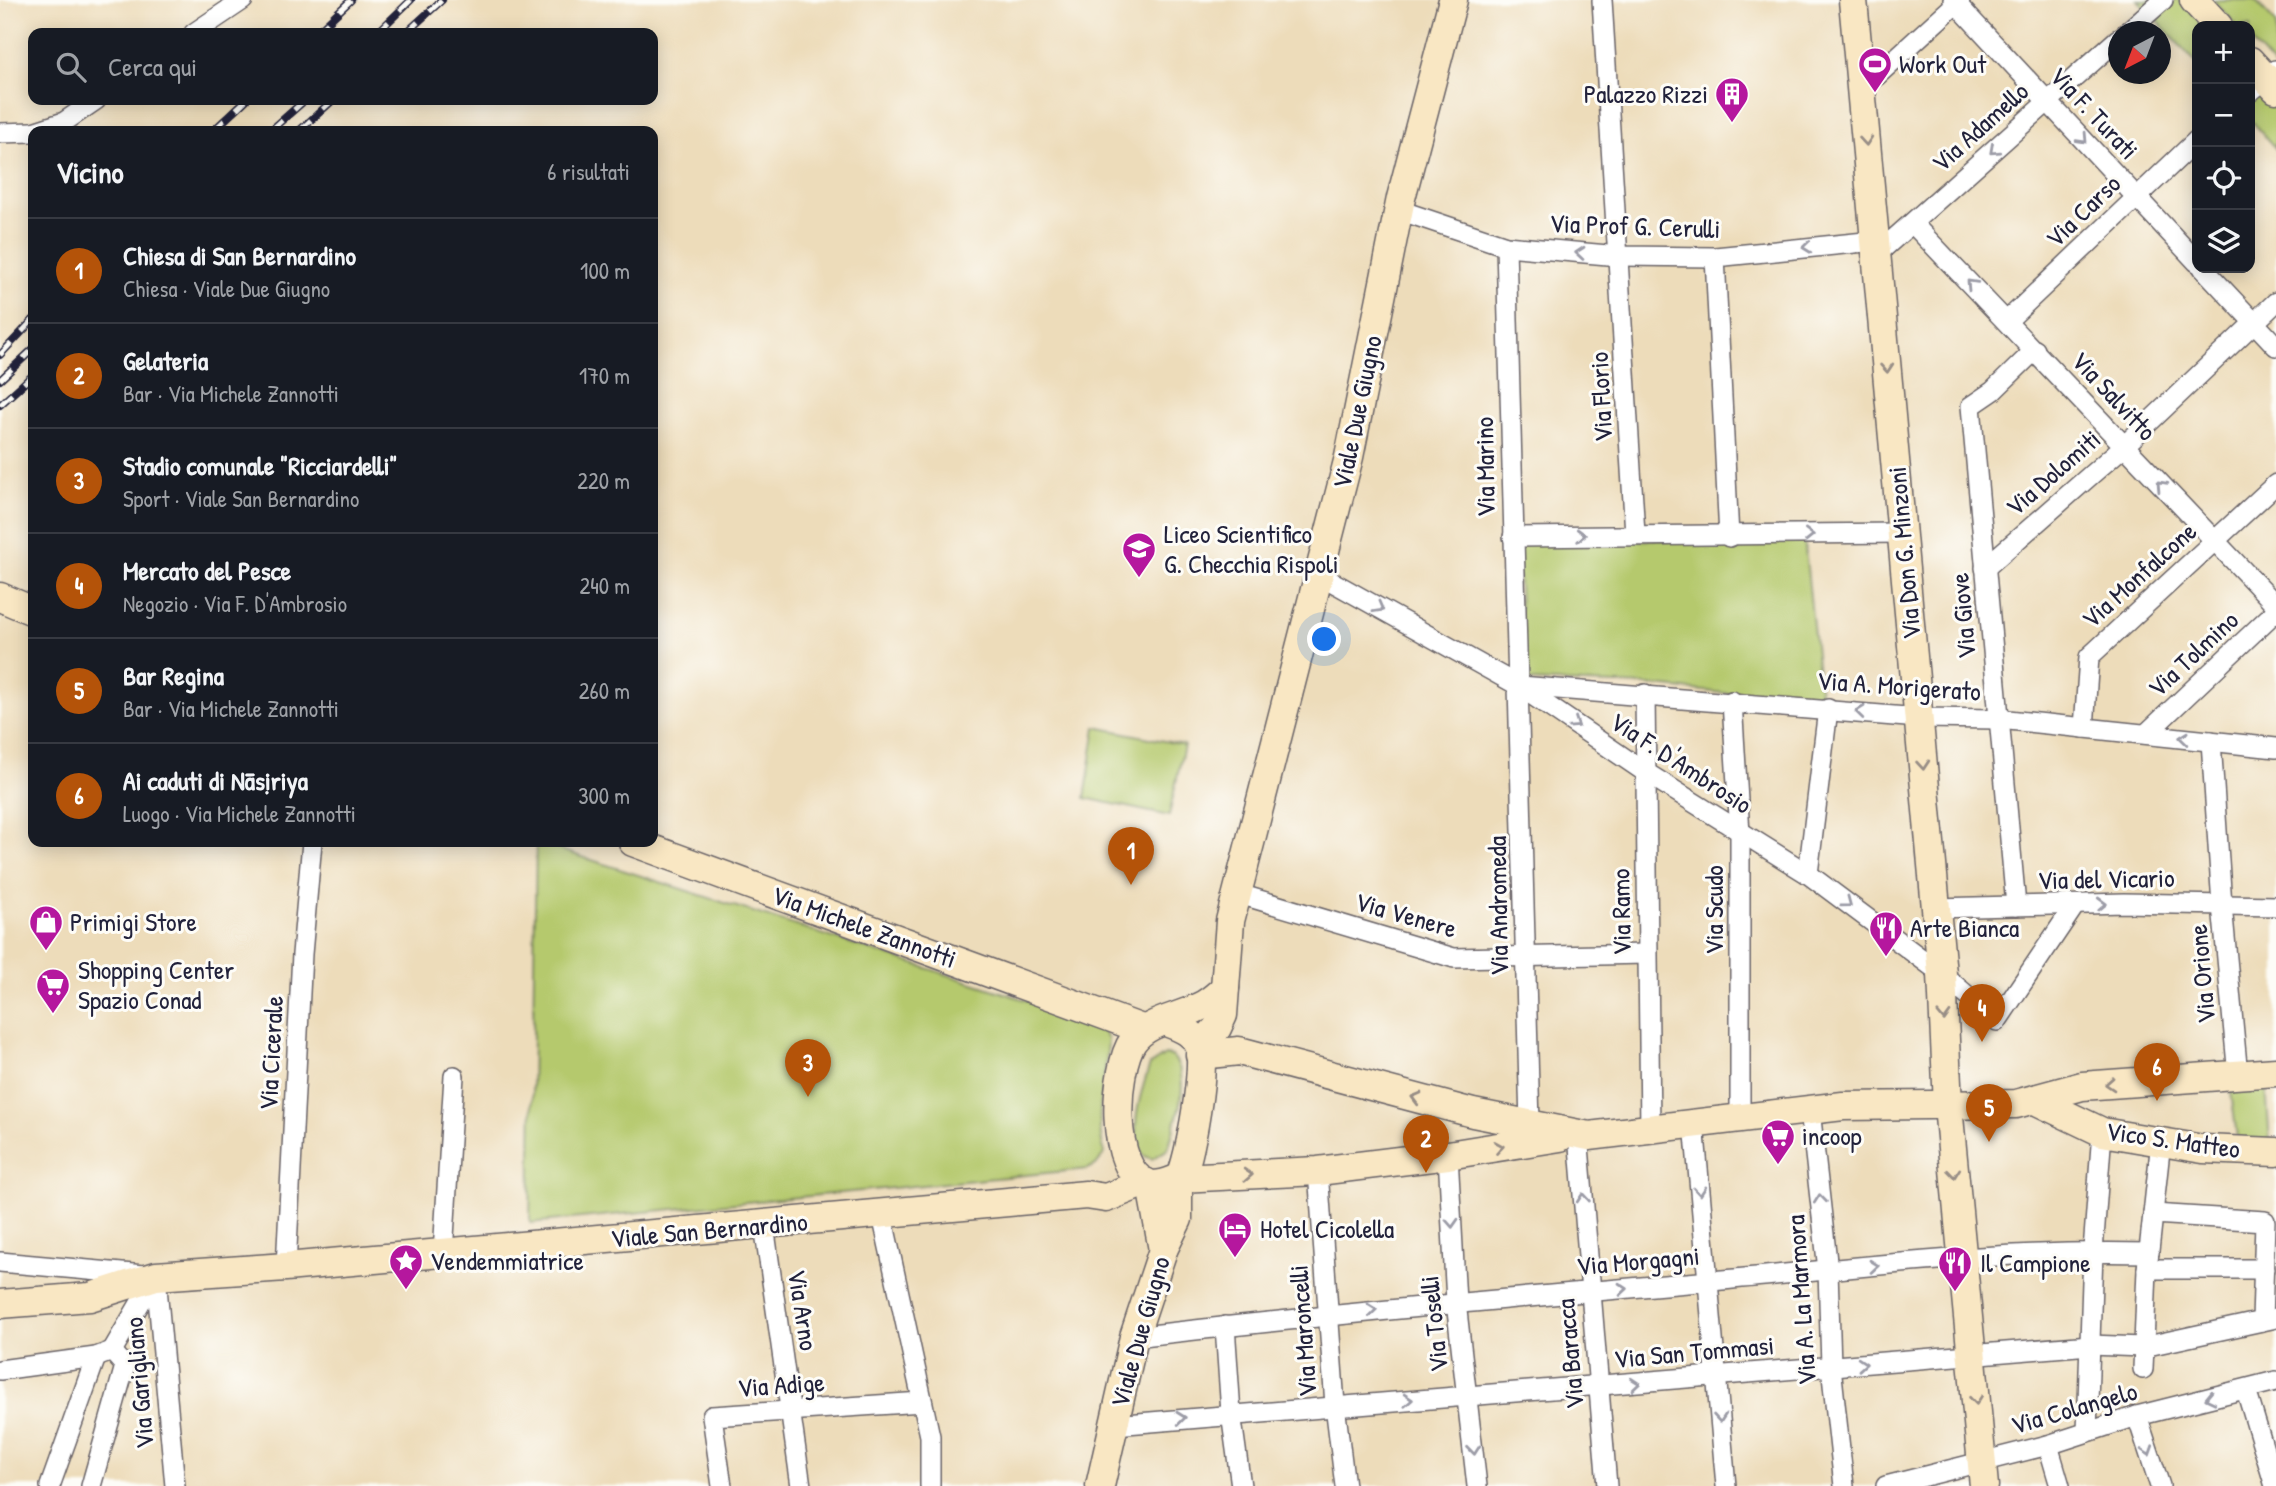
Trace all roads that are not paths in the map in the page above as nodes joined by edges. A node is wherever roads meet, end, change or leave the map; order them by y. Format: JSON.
{"nodes":[{"id":1,"x":243,"y":0,"type":"edge"},
{"id":2,"x":1453,"y":0,"type":"edge"},
{"id":3,"x":1602,"y":0,"type":"edge"},
{"id":4,"x":1853,"y":0,"type":"edge"},
{"id":5,"x":2163,"y":0,"type":"edge"},
{"id":6,"x":2194,"y":0,"type":"edge"},
{"id":7,"x":1956,"y":1,"type":"edge"},
{"id":8,"x":2139,"y":21,"type":"edge"},
{"id":9,"x":2213,"y":21,"type":"edge"},
{"id":10,"x":201,"y":28,"type":"edge"},
{"id":11,"x":2108,"y":49,"type":"edge"},
{"id":12,"x":1861,"y":90,"type":"junction"},
{"id":13,"x":2048,"y":102,"type":"junction"},
{"id":14,"x":89,"y":105,"type":"edge"},
{"id":15,"x":52,"y":126,"type":"edge"},
{"id":16,"x":28,"y":132,"type":"edge"},
{"id":17,"x":0,"y":133,"type":"edge"},
{"id":18,"x":2192,"y":145,"type":"edge"},
{"id":19,"x":2136,"y":196,"type":"junction"},
{"id":20,"x":1399,"y":211,"type":"junction"},
{"id":21,"x":1913,"y":224,"type":"junction"},
{"id":22,"x":1506,"y":246,"type":"junction"},
{"id":23,"x":1876,"y":247,"type":"junction"},
{"id":24,"x":1619,"y":256,"type":"junction"},
{"id":25,"x":1715,"y":257,"type":"junction"},
{"id":26,"x":2192,"y":257,"type":"edge"},
{"id":27,"x":2208,"y":273,"type":"edge"},
{"id":28,"x":2276,"y":302,"type":"edge"},
{"id":29,"x":2007,"y":321,"type":"junction"},
{"id":30,"x":2254,"y":323,"type":"junction"},
{"id":31,"x":2276,"y":346,"type":"edge"},
{"id":32,"x":2035,"y":350,"type":"junction"},
{"id":33,"x":2124,"y":446,"type":"junction"},
{"id":34,"x":2276,"y":485,"type":"edge"},
{"id":35,"x":1902,"y":533,"type":"junction"},
{"id":36,"x":1635,"y":534,"type":"junction"},
{"id":37,"x":1513,"y":537,"type":"junction"},
{"id":38,"x":1729,"y":537,"type":"junction"},
{"id":39,"x":2214,"y":542,"type":"junction"},
{"id":40,"x":1985,"y":568,"type":"junction"},
{"id":41,"x":1320,"y":575,"type":"junction"},
{"id":42,"x":0,"y":597,"type":"edge"},
{"id":43,"x":2276,"y":605,"type":"edge"},
{"id":44,"x":28,"y":609,"type":"edge"},
{"id":45,"x":2276,"y":611,"type":"edge"},
{"id":46,"x":1519,"y":686,"type":"junction"},
{"id":47,"x":1645,"y":694,"type":"junction"},
{"id":48,"x":1732,"y":701,"type":"junction"},
{"id":49,"x":1828,"y":709,"type":"junction"},
{"id":50,"x":1919,"y":718,"type":"junction"},
{"id":51,"x":1999,"y":719,"type":"junction"},
{"id":52,"x":2084,"y":728,"type":"junction"},
{"id":53,"x":2146,"y":734,"type":"junction"},
{"id":54,"x":2211,"y":741,"type":"junction"},
{"id":55,"x":2276,"y":748,"type":"edge"},
{"id":56,"x":1645,"y":772,"type":"junction"},
{"id":57,"x":1740,"y":834,"type":"junction"},
{"id":58,"x":312,"y":847,"type":"edge"},
{"id":59,"x":647,"y":847,"type":"edge"},
{"id":60,"x":1808,"y":874,"type":"junction"},
{"id":61,"x":1239,"y":894,"type":"junction"},
{"id":62,"x":2075,"y":905,"type":"junction"},
{"id":63,"x":2222,"y":905,"type":"junction"},
{"id":64,"x":2016,"y":906,"type":"junction"},
{"id":65,"x":2276,"y":906,"type":"edge"},
{"id":66,"x":1936,"y":908,"type":"junction"},
{"id":67,"x":1647,"y":954,"type":"junction"},
{"id":68,"x":1525,"y":959,"type":"junction"},
{"id":69,"x":1942,"y":974,"type":"junction"},
{"id":70,"x":1225,"y":988,"type":"junction"},
{"id":71,"x":1095,"y":1013,"type":"junction"},
{"id":72,"x":1153,"y":1025,"type":"junction"},
{"id":73,"x":1200,"y":1051,"type":"junction"},
{"id":74,"x":1123,"y":1062,"type":"junction"},
{"id":75,"x":2276,"y":1072,"type":"edge"},
{"id":76,"x":454,"y":1076,"type":"dead end"},
{"id":77,"x":2238,"y":1076,"type":"junction"},
{"id":78,"x":2035,"y":1100,"type":"junction"},
{"id":79,"x":1948,"y":1106,"type":"junction"},
{"id":80,"x":1810,"y":1110,"type":"junction"},
{"id":81,"x":1740,"y":1118,"type":"junction"},
{"id":82,"x":1530,"y":1124,"type":"junction"},
{"id":83,"x":1694,"y":1124,"type":"junction"},
{"id":84,"x":1650,"y":1129,"type":"junction"},
{"id":85,"x":2102,"y":1132,"type":"junction"},
{"id":86,"x":1578,"y":1134,"type":"junction"},
{"id":87,"x":2161,"y":1141,"type":"junction"},
{"id":88,"x":2276,"y":1152,"type":"edge"},
{"id":89,"x":1448,"y":1155,"type":"junction"},
{"id":90,"x":1126,"y":1158,"type":"junction"},
{"id":91,"x":1318,"y":1171,"type":"junction"},
{"id":92,"x":1163,"y":1181,"type":"junction"},
{"id":93,"x":1086,"y":1195,"type":"junction"},
{"id":94,"x":882,"y":1214,"type":"junction"},
{"id":95,"x":2153,"y":1214,"type":"junction"},
{"id":96,"x":764,"y":1225,"type":"junction"},
{"id":97,"x":2093,"y":1251,"type":"junction"},
{"id":98,"x":443,"y":1253,"type":"junction"},
{"id":99,"x":1962,"y":1258,"type":"junction"},
{"id":100,"x":2148,"y":1261,"type":"junction"},
{"id":101,"x":0,"y":1262,"type":"edge"},
{"id":102,"x":286,"y":1267,"type":"junction"},
{"id":103,"x":2264,"y":1269,"type":"junction"},
{"id":104,"x":1828,"y":1270,"type":"junction"},
{"id":105,"x":156,"y":1276,"type":"junction"},
{"id":106,"x":1708,"y":1281,"type":"junction"},
{"id":107,"x":1591,"y":1292,"type":"junction"},
{"id":108,"x":1456,"y":1302,"type":"junction"},
{"id":109,"x":0,"y":1304,"type":"edge"},
{"id":110,"x":1328,"y":1314,"type":"junction"},
{"id":111,"x":2269,"y":1320,"type":"edge"},
{"id":112,"x":1225,"y":1326,"type":"junction"},
{"id":113,"x":1133,"y":1337,"type":"junction"},
{"id":114,"x":2090,"y":1345,"type":"junction"},
{"id":115,"x":2143,"y":1347,"type":"junction"},
{"id":116,"x":104,"y":1354,"type":"junction"},
{"id":117,"x":1972,"y":1356,"type":"junction"},
{"id":118,"x":1830,"y":1366,"type":"junction"},
{"id":119,"x":2143,"y":1369,"type":"dead end"},
{"id":120,"x":0,"y":1370,"type":"edge"},
{"id":121,"x":1716,"y":1377,"type":"junction"},
{"id":122,"x":2276,"y":1381,"type":"edge"},
{"id":123,"x":1599,"y":1387,"type":"junction"},
{"id":124,"x":2246,"y":1390,"type":"junction"},
{"id":125,"x":1468,"y":1397,"type":"junction"},
{"id":126,"x":922,"y":1402,"type":"junction"},
{"id":127,"x":1335,"y":1405,"type":"junction"},
{"id":128,"x":792,"y":1411,"type":"junction"},
{"id":129,"x":1231,"y":1413,"type":"junction"},
{"id":130,"x":2137,"y":1416,"type":"junction"},
{"id":131,"x":1114,"y":1425,"type":"junction"},
{"id":132,"x":2087,"y":1432,"type":"junction"},
{"id":133,"x":2048,"y":1445,"type":"junction"},
{"id":134,"x":1983,"y":1473,"type":"edge"},
{"id":135,"x":50,"y":1486,"type":"edge"},
{"id":136,"x":92,"y":1486,"type":"edge"},
{"id":137,"x":175,"y":1486,"type":"edge"},
{"id":138,"x":722,"y":1486,"type":"edge"},
{"id":139,"x":801,"y":1486,"type":"edge"},
{"id":140,"x":930,"y":1486,"type":"edge"},
{"id":141,"x":1100,"y":1486,"type":"edge"},
{"id":142,"x":1241,"y":1486,"type":"edge"},
{"id":143,"x":1345,"y":1486,"type":"edge"},
{"id":144,"x":1478,"y":1486,"type":"edge"},
{"id":145,"x":1607,"y":1486,"type":"edge"},
{"id":146,"x":1726,"y":1486,"type":"edge"},
{"id":147,"x":1844,"y":1486,"type":"edge"},
{"id":148,"x":1886,"y":1486,"type":"edge"},
{"id":149,"x":2060,"y":1486,"type":"edge"},
{"id":150,"x":2160,"y":1486,"type":"edge"},
{"id":151,"x":2276,"y":1486,"type":"edge"}],
"edges":[{"from":1,"to":10,"type":"street"},
{"from":2,"to":20,"type":"street","name":"Viale Due Giugno"},
{"from":3,"to":24,"type":"street","name":"Via Florio"},
{"from":4,"to":12,"type":"street","name":"Via Don G. Minzoni"},
{"from":5,"to":8,"type":"street"},
{"from":6,"to":9,"type":"street"},
{"from":7,"to":12,"type":"street"},
{"from":7,"to":13,"type":"street","name":"Via F. Turati"},
{"from":11,"to":13,"type":"street","name":"Via Adamello"},
{"from":12,"to":23,"type":"street","name":"Via Don G. Minzoni","one_way":true},
{"from":13,"to":19,"type":"street","name":"Via F. Turati","one_way":true},
{"from":13,"to":21,"type":"street","name":"Via Adamello","one_way":true},
{"from":14,"to":15,"type":"street"},
{"from":16,"to":17,"type":"street"},
{"from":18,"to":19,"type":"street","name":"Via Carso"},
{"from":19,"to":26,"type":"street","name":"Via F. Turati"},
{"from":19,"to":29,"type":"street","name":"Via Carso"},
{"from":20,"to":22,"type":"street","name":"Via Prof G. Cerulli"},
{"from":20,"to":41,"type":"street","name":"Viale Due Giugno"},
{"from":21,"to":23,"type":"street","name":"Via Adamello"},
{"from":29,"to":21,"type":"street","name":"Via Salvitto","one_way":true},
{"from":24,"to":22,"type":"street","name":"Via Prof G. Cerulli","one_way":true},
{"from":22,"to":37,"type":"street","name":"Via Marino"},
{"from":23,"to":25,"type":"street","name":"Via Prof G. Cerulli","one_way":true},
{"from":23,"to":35,"type":"street","name":"Via Don G. Minzoni","one_way":true},
{"from":24,"to":25,"type":"street","name":"Via Prof G. Cerulli"},
{"from":24,"to":36,"type":"street","name":"Via Florio"},
{"from":25,"to":38,"type":"street"},
{"from":27,"to":30,"type":"street"},
{"from":28,"to":30,"type":"street","name":"Via Dolomiti"},
{"from":29,"to":32,"type":"street","name":"Via Salvitto"},
{"from":30,"to":31,"type":"street"},
{"from":30,"to":33,"type":"street","name":"Via Dolomiti"},
{"from":32,"to":33,"type":"street","name":"Via Salvitto"},
{"from":32,"to":40,"type":"street","name":"Via Giove"},
{"from":39,"to":33,"type":"street","name":"Via Salvitto","one_way":true},
{"from":33,"to":40,"type":"street","name":"Via Dolomiti"},
{"from":34,"to":39,"type":"street","name":"Via Monfalcone"},
{"from":38,"to":35,"type":"street","one_way":true},
{"from":35,"to":50,"type":"street","name":"Via Don G. Minzoni"},
{"from":37,"to":36,"type":"street","one_way":true},
{"from":36,"to":38,"type":"street"},
{"from":37,"to":46,"type":"street","name":"Via Marino"},
{"from":39,"to":43,"type":"street","name":"Via Salvitto"},
{"from":39,"to":52,"type":"street","name":"Via Monfalcone"},
{"from":40,"to":51,"type":"street","name":"Via Giove"},
{"from":41,"to":46,"type":"street","name":"Via F. D'Ambrosio","one_way":true},
{"from":41,"to":61,"type":"street","name":"Viale Due Giugno"},
{"from":42,"to":44,"type":"street"},
{"from":45,"to":53,"type":"street","name":"Via Tolmino"},
{"from":46,"to":47,"type":"street","name":"Via A. Morigerato"},
{"from":46,"to":56,"type":"street","name":"Via F. D'Ambrosio","one_way":true},
{"from":46,"to":68,"type":"street","name":"Via Andromeda"},
{"from":47,"to":48,"type":"street","name":"Via A. Morigerato"},
{"from":47,"to":56,"type":"street","name":"Via Ramo"},
{"from":48,"to":49,"type":"street","name":"Via A. Morigerato"},
{"from":48,"to":57,"type":"street","name":"Via Scudo"},
{"from":50,"to":49,"type":"street","name":"Via A. Morigerato","one_way":true},
{"from":49,"to":60,"type":"street"},
{"from":50,"to":51,"type":"street","name":"Via A. Morigerato"},
{"from":50,"to":66,"type":"street","name":"Via Don G. Minzoni","one_way":true},
{"from":51,"to":52,"type":"street","name":"Via A. Morigerato"},
{"from":51,"to":64,"type":"street","name":"Via Giove"},
{"from":52,"to":53,"type":"street","name":"Via A. Morigerato"},
{"from":54,"to":53,"type":"street","name":"Via A. Morigerato","one_way":true},
{"from":54,"to":55,"type":"street","name":"Via A. Morigerato"},
{"from":54,"to":63,"type":"street","name":"Via Orione"},
{"from":56,"to":57,"type":"street","name":"Via F. D'Ambrosio"},
{"from":56,"to":67,"type":"street","name":"Via Ramo"},
{"from":57,"to":60,"type":"street","name":"Via F. D'Ambrosio"},
{"from":57,"to":81,"type":"street","name":"Via Scudo"},
{"from":58,"to":102,"type":"street","name":"Via Cicerale"},
{"from":59,"to":71,"type":"street","name":"Via Michele Zannotti"},
{"from":60,"to":69,"type":"street","name":"Via F. D'Ambrosio","one_way":true},
{"from":61,"to":68,"type":"street","name":"Via Venere"},
{"from":61,"to":70,"type":"street","name":"Viale Due Giugno"},
{"from":62,"to":63,"type":"street","name":"Via del Vicario","one_way":true},
{"from":62,"to":64,"type":"street","name":"Via del Vicario"},
{"from":62,"to":69,"type":"street","name":"Via F. D'Ambrosio"},
{"from":63,"to":65,"type":"street","name":"Via del Vicario"},
{"from":63,"to":77,"type":"street","name":"Via Orione"},
{"from":64,"to":66,"type":"street","name":"Via del Vicario"},
{"from":66,"to":69,"type":"street","name":"Via Don G. Minzoni"},
{"from":67,"to":68,"type":"street","name":"Via Venere"},
{"from":67,"to":84,"type":"street","name":"Via Ramo"},
{"from":68,"to":82,"type":"street","name":"Via Andromeda"},
{"from":69,"to":79,"type":"street","name":"Via Don G. Minzoni","one_way":true},
{"from":70,"to":72,"type":"street"},
{"from":70,"to":73,"type":"street","name":"Viale Due Giugno"},
{"from":71,"to":72,"type":"street","name":"Via Michele Zannotti"},
{"from":71,"to":74,"type":"street"},
{"from":72,"to":73,"type":"street","name":"Via Michele Zannotti"},
{"from":72,"to":74,"type":"street"},
{"from":82,"to":73,"type":"street","one_way":true},
{"from":73,"to":92,"type":"street","name":"Viale Due Giugno"},
{"from":74,"to":90,"type":"street"},
{"from":75,"to":77,"type":"street"},
{"from":76,"to":98,"type":"street"},
{"from":77,"to":78,"type":"street","one_way":true},
{"from":78,"to":79,"type":"street"},
{"from":78,"to":85,"type":"street","name":"Vico S. Matteo"},
{"from":79,"to":80,"type":"street"},
{"from":79,"to":99,"type":"street","name":"Via Don G. Minzoni","one_way":true},
{"from":80,"to":81,"type":"street"},
{"from":104,"to":80,"type":"street","name":"Via A. La Marmora","one_way":true},
{"from":81,"to":83,"type":"street"},
{"from":82,"to":86,"type":"street"},
{"from":83,"to":84,"type":"street"},
{"from":83,"to":106,"type":"street","one_way":true},
{"from":84,"to":86,"type":"street"},
{"from":85,"to":87,"type":"street","name":"Vico S. Matteo"},
{"from":85,"to":97,"type":"street"},
{"from":89,"to":86,"type":"street","one_way":true},
{"from":107,"to":86,"type":"street","name":"Via Baracca","one_way":true},
{"from":87,"to":88,"type":"street","name":"Vico S. Matteo"},
{"from":87,"to":95,"type":"street"},
{"from":89,"to":91,"type":"street"},
{"from":89,"to":108,"type":"street","name":"Via Toselli","one_way":true},
{"from":90,"to":92,"type":"street"},
{"from":90,"to":93,"type":"street"},
{"from":92,"to":91,"type":"street","one_way":true},
{"from":91,"to":110,"type":"street","name":"Via Maroncelli"},
{"from":92,"to":93,"type":"street","name":"Viale San Bernardino"},
{"from":92,"to":113,"type":"street","name":"Viale Due Giugno"},
{"from":93,"to":94,"type":"street","name":"Viale San Bernardino"},
{"from":94,"to":96,"type":"street","name":"Viale San Bernardino"},
{"from":94,"to":126,"type":"street"},
{"from":95,"to":100,"type":"street"},
{"from":95,"to":103,"type":"street"},
{"from":96,"to":98,"type":"street","name":"Viale San Bernardino"},
{"from":96,"to":128,"type":"street","name":"Via Arno"},
{"from":97,"to":99,"type":"street","name":"Via Morgagni"},
{"from":97,"to":100,"type":"street","name":"Via Morgagni"},
{"from":97,"to":114,"type":"street"},
{"from":98,"to":102,"type":"street","name":"Viale San Bernardino"},
{"from":104,"to":99,"type":"street","name":"Via Morgagni","one_way":true},
{"from":99,"to":117,"type":"street","name":"Via Don G. Minzoni"},
{"from":100,"to":103,"type":"street","name":"Via Morgagni"},
{"from":100,"to":115,"type":"street"},
{"from":101,"to":105,"type":"street"},
{"from":102,"to":105,"type":"street","name":"Viale San Bernardino"},
{"from":103,"to":111,"type":"street"},
{"from":104,"to":106,"type":"street","name":"Via Morgagni"},
{"from":104,"to":118,"type":"street","name":"Via A. La Marmora"},
{"from":105,"to":109,"type":"street","name":"Viale San Bernardino"},
{"from":105,"to":116,"type":"street"},
{"from":105,"to":137,"type":"street","name":"Via Garigliano"},
{"from":107,"to":106,"type":"street","name":"Via Morgagni","one_way":true},
{"from":106,"to":121,"type":"street"},
{"from":107,"to":108,"type":"street","name":"Via Morgagni"},
{"from":107,"to":123,"type":"street","name":"Via Baracca"},
{"from":110,"to":108,"type":"street","name":"Via Morgagni","one_way":true},
{"from":108,"to":125,"type":"street","name":"Via Toselli"},
{"from":110,"to":112,"type":"street","name":"Via Morgagni"},
{"from":110,"to":127,"type":"street","name":"Via Maroncelli"},
{"from":111,"to":115,"type":"street","name":"Via San Tommasi"},
{"from":112,"to":113,"type":"street","name":"Via Morgagni"},
{"from":112,"to":129,"type":"street"},
{"from":113,"to":131,"type":"street","name":"Viale Due Giugno"},
{"from":114,"to":115,"type":"street","name":"Via San Tommasi"},
{"from":114,"to":117,"type":"street","name":"Via San Tommasi"},
{"from":114,"to":132,"type":"street"},
{"from":115,"to":119,"type":"street"},
{"from":116,"to":120,"type":"street"},
{"from":116,"to":135,"type":"street"},
{"from":116,"to":136,"type":"street"},
{"from":118,"to":117,"type":"street","name":"Via San Tommasi","one_way":true},
{"from":117,"to":134,"type":"street","name":"Via Don G. Minzoni","one_way":true},
{"from":118,"to":121,"type":"street","name":"Via San Tommasi"},
{"from":118,"to":147,"type":"street","name":"Via A. La Marmora"},
{"from":123,"to":121,"type":"street","name":"Via San Tommasi","one_way":true},
{"from":121,"to":146,"type":"street","one_way":true},
{"from":122,"to":124,"type":"street","name":"Via Colangelo"},
{"from":123,"to":125,"type":"street","name":"Via San Tommasi"},
{"from":123,"to":145,"type":"street","name":"Via Baracca"},
{"from":124,"to":130,"type":"street","name":"Via Colangelo","one_way":true},
{"from":124,"to":151,"type":"street"},
{"from":127,"to":125,"type":"street","name":"Via San Tommasi","one_way":true},
{"from":125,"to":144,"type":"street","name":"Via Toselli","one_way":true},
{"from":126,"to":128,"type":"street","name":"Via Adige"},
{"from":126,"to":140,"type":"street"},
{"from":127,"to":129,"type":"street","name":"Via San Tommasi"},
{"from":127,"to":143,"type":"street","name":"Via Maroncelli"},
{"from":128,"to":138,"type":"street","name":"Via Adige"},
{"from":128,"to":139,"type":"street","name":"Via Arno"},
{"from":131,"to":129,"type":"street","name":"Via San Tommasi","one_way":true},
{"from":129,"to":142,"type":"street"},
{"from":130,"to":132,"type":"street","name":"Via Colangelo"},
{"from":130,"to":150,"type":"street","one_way":true},
{"from":131,"to":141,"type":"street","name":"Viale Due Giugno"},
{"from":132,"to":133,"type":"street","name":"Via Colangelo"},
{"from":133,"to":134,"type":"street","name":"Via Colangelo"},
{"from":133,"to":149,"type":"street"},
{"from":134,"to":148,"type":"street","name":"Via Colangelo"}]}
